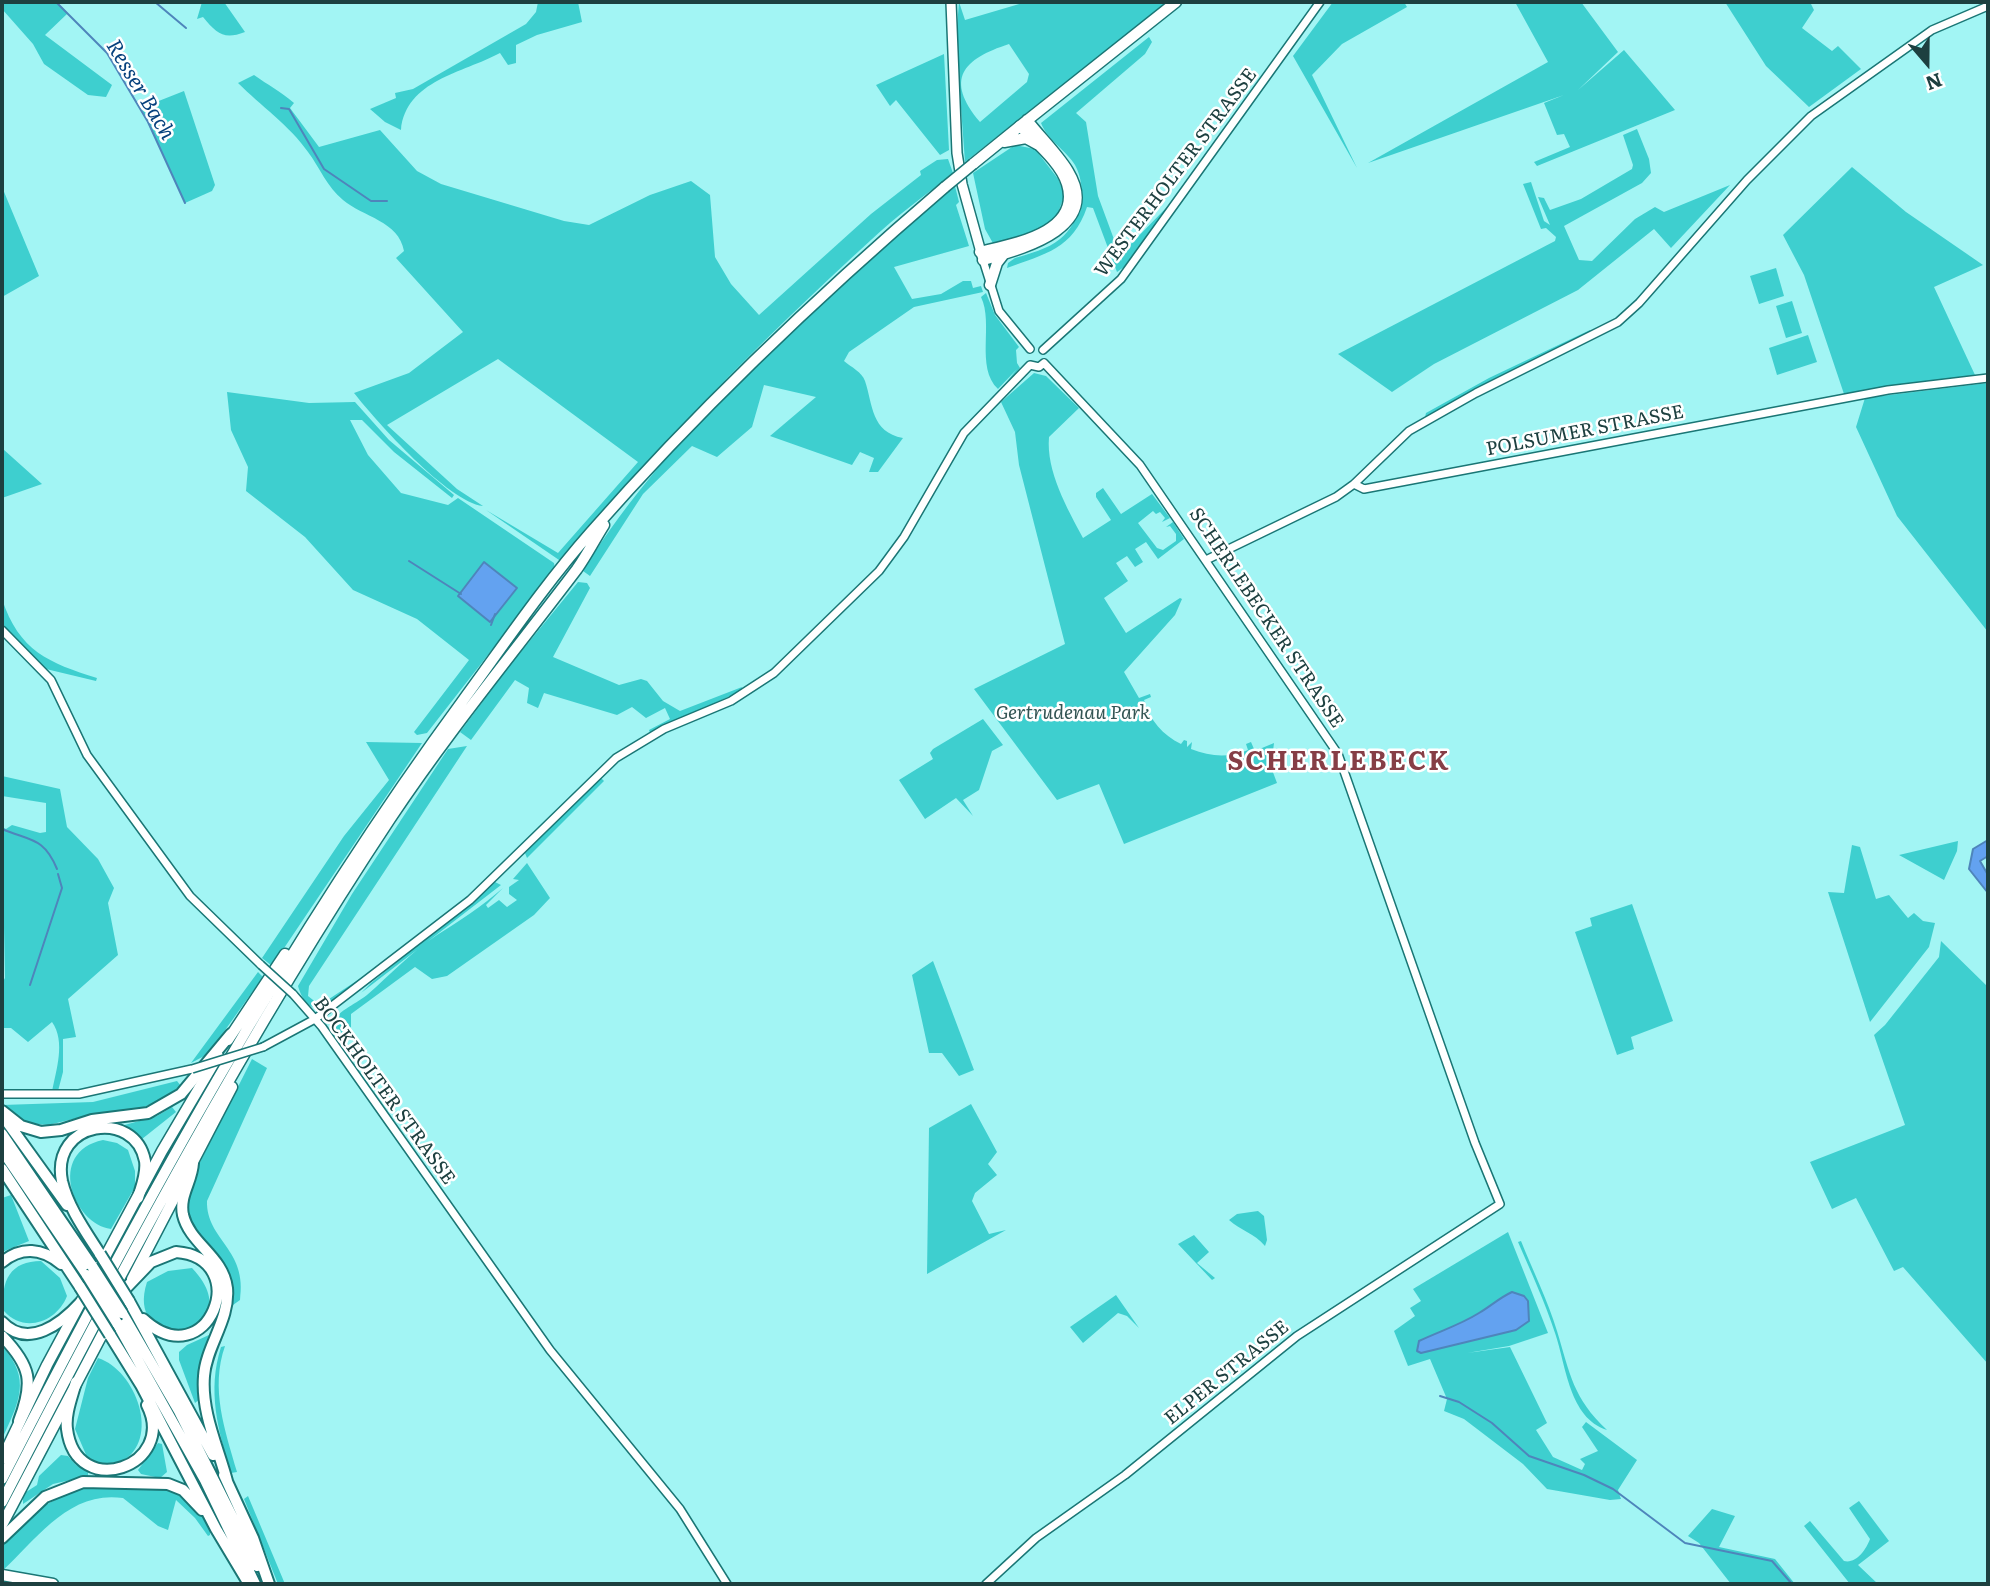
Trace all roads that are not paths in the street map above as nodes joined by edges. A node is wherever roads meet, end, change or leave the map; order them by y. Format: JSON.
{"nodes":[{"id":1,"x":951,"y":2,"type":"edge"},
{"id":2,"x":1176,"y":2,"type":"edge"},
{"id":3,"x":1320,"y":2,"type":"edge"},
{"id":4,"x":1988,"y":6,"type":"edge"},
{"id":5,"x":1024,"y":123,"type":"junction"},
{"id":6,"x":1037,"y":144,"type":"junction"},
{"id":7,"x":991,"y":149,"type":"junction"},
{"id":8,"x":1004,"y":254,"type":"junction"},
{"id":9,"x":982,"y":256,"type":"junction"},
{"id":10,"x":990,"y":285,"type":"junction"},
{"id":11,"x":1030,"y":349,"type":"junction"},
{"id":12,"x":1043,"y":350,"type":"junction"},
{"id":13,"x":1044,"y":363,"type":"junction"},
{"id":14,"x":1030,"y":365,"type":"junction"},
{"id":15,"x":1988,"y":378,"type":"edge"},
{"id":16,"x":1354,"y":484,"type":"junction"},
{"id":17,"x":623,"y":499,"type":"junction"},
{"id":18,"x":1206,"y":560,"type":"junction"},
{"id":19,"x":2,"y":630,"type":"edge"},
{"id":20,"x":306,"y":930,"type":"junction"},
{"id":21,"x":315,"y":1019,"type":"junction"},
{"id":22,"x":257,"y":1030,"type":"junction"},
{"id":23,"x":231,"y":1034,"type":"junction"},
{"id":24,"x":2,"y":1094,"type":"edge"},
{"id":25,"x":2,"y":1113,"type":"edge"},
{"id":26,"x":2,"y":1134,"type":"edge"},
{"id":27,"x":2,"y":1150,"type":"edge"},
{"id":28,"x":193,"y":1163,"type":"junction"},
{"id":29,"x":2,"y":1169,"type":"edge"},
{"id":30,"x":138,"y":1198,"type":"junction"},
{"id":31,"x":1500,"y":1204,"type":"joint"},
{"id":32,"x":89,"y":1236,"type":"junction"},
{"id":33,"x":2,"y":1262,"type":"edge"},
{"id":34,"x":90,"y":1270,"type":"junction"},
{"id":35,"x":71,"y":1273,"type":"junction"},
{"id":36,"x":127,"y":1287,"type":"junction"},
{"id":37,"x":81,"y":1302,"type":"junction"},
{"id":38,"x":136,"y":1313,"type":"junction"},
{"id":39,"x":119,"y":1318,"type":"junction"},
{"id":40,"x":2,"y":1322,"type":"edge"},
{"id":41,"x":2,"y":1336,"type":"edge"},
{"id":42,"x":117,"y":1346,"type":"junction"},
{"id":43,"x":76,"y":1382,"type":"junction"},
{"id":44,"x":19,"y":1421,"type":"junction"},
{"id":45,"x":2,"y":1459,"type":"edge"},
{"id":46,"x":2,"y":1479,"type":"edge"},
{"id":47,"x":227,"y":1481,"type":"junction"},
{"id":48,"x":2,"y":1502,"type":"edge"},
{"id":49,"x":2,"y":1525,"type":"edge"},
{"id":50,"x":215,"y":1529,"type":"junction"},
{"id":51,"x":2,"y":1538,"type":"edge"},
{"id":52,"x":2,"y":1575,"type":"edge"},
{"id":53,"x":53,"y":1584,"type":"edge"},
{"id":54,"x":249,"y":1584,"type":"edge"},
{"id":55,"x":255,"y":1584,"type":"edge"},
{"id":56,"x":267,"y":1584,"type":"edge"},
{"id":57,"x":727,"y":1584,"type":"edge"},
{"id":58,"x":986,"y":1584,"type":"edge"}],
"edges":[{"from":1,"to":9,"type":"main road"},
{"from":2,"to":5,"type":"main road"},
{"from":3,"to":12,"type":"street","name":"WESTERHOLTER STRASSE"},
{"from":4,"to":16,"type":"street"},
{"from":5,"to":6,"type":"main road"},
{"from":5,"to":7,"type":"main road"},
{"from":5,"to":8,"type":"main road"},
{"from":6,"to":7,"type":"main road"},
{"from":6,"to":9,"type":"main road"},
{"from":7,"to":17,"type":"main road","bridge":true},
{"from":8,"to":9,"type":"main road"},
{"from":8,"to":10,"type":"main road"},
{"from":9,"to":10,"type":"street"},
{"from":10,"to":11,"type":"street"},
{"from":11,"to":12,"type":"street"},
{"from":11,"to":14,"type":"street"},
{"from":12,"to":13,"type":"street"},
{"from":13,"to":14,"type":"street"},
{"from":13,"to":18,"type":"street","name":"SCHERLEBECKER STRASSE"},
{"from":14,"to":21,"type":"street"},
{"from":15,"to":16,"type":"street","name":"POLSUMER STRASSE"},
{"from":16,"to":18,"type":"street"},
{"from":17,"to":20,"type":"main road"},
{"from":17,"to":22,"type":"main road"},
{"from":18,"to":31,"type":"street","name":"SCHERLEBECKER STRASSE"},
{"from":19,"to":21,"type":"street","name":"BOCKHOLTER STRASSE","bridge":true},
{"from":20,"to":23,"type":"main road"},
{"from":20,"to":46,"type":"main road"},
{"from":21,"to":24,"type":"street","bridge":true},
{"from":21,"to":57,"type":"street","name":"BOCKHOLTER STRASSE"},
{"from":22,"to":28,"type":"main road"},
{"from":22,"to":48,"type":"main road"},
{"from":23,"to":25,"type":"highway"},
{"from":23,"to":30,"type":"main road"},
{"from":25,"to":32,"type":"highway"},
{"from":26,"to":34,"type":"highway"},
{"from":27,"to":34,"type":"highway"},
{"from":28,"to":36,"type":"main road"},
{"from":28,"to":47,"type":"highway"},
{"from":29,"to":35,"type":"highway"},
{"from":30,"to":32,"type":"highway"},
{"from":30,"to":37,"type":"main road"},
{"from":31,"to":58,"type":"street","name":"ELPER STRASSE"},
{"from":32,"to":38,"type":"highway","bridge":true},
{"from":33,"to":35,"type":"highway"},
{"from":34,"to":39,"type":"highway","bridge":true},
{"from":35,"to":42,"type":"highway","bridge":true},
{"from":36,"to":38,"type":"highway"},
{"from":36,"to":43,"type":"main road"},
{"from":37,"to":40,"type":"highway"},
{"from":37,"to":44,"type":"main road"},
{"from":38,"to":47,"type":"highway"},
{"from":39,"to":55,"type":"highway"},
{"from":39,"to":56,"type":"highway"},
{"from":41,"to":44,"type":"highway"},
{"from":42,"to":43,"type":"highway"},
{"from":42,"to":50,"type":"highway"},
{"from":43,"to":49,"type":"main road"},
{"from":44,"to":45,"type":"main road"},
{"from":47,"to":56,"type":"highway"},
{"from":50,"to":51,"type":"highway"},
{"from":50,"to":54,"type":"highway"},
{"from":52,"to":53,"type":"main road"}]}
